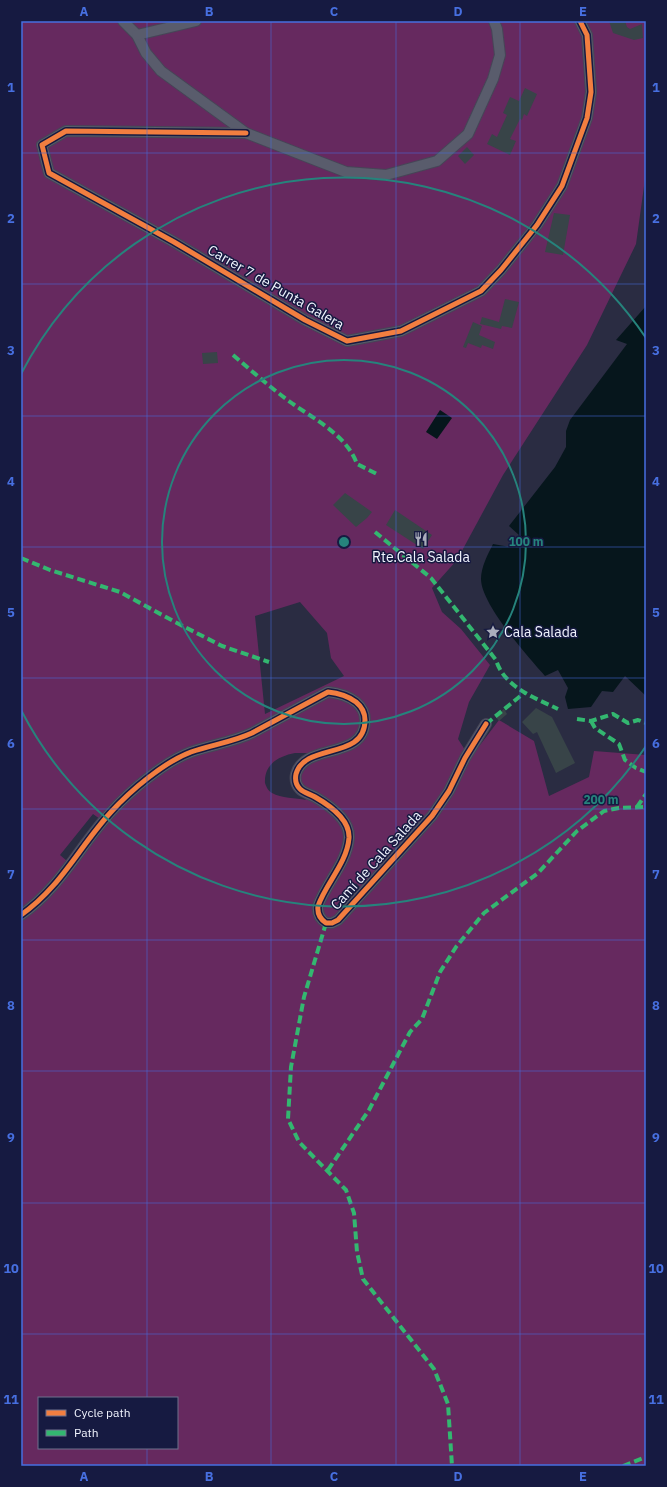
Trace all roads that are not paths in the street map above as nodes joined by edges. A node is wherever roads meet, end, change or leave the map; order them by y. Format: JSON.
{"nodes":[{"id":1,"x":123,"y":21,"type":"edge"},
{"id":2,"x":196,"y":21,"type":"edge"},
{"id":3,"x":494,"y":21,"type":"edge"},
{"id":4,"x":580,"y":21,"type":"edge"},
{"id":5,"x":137,"y":35,"type":"junction"},
{"id":6,"x":246,"y":132,"type":"junction"},
{"id":7,"x":486,"y":724,"type":"dead end"},
{"id":8,"x":21,"y":915,"type":"edge"}],
"edges":[{"from":1,"to":5,"type":"street"},
{"from":2,"to":5,"type":"street"},
{"from":3,"to":6,"type":"street"},
{"from":4,"to":6,"type":"street","name":"Carrer 7 de Punta Galera"},
{"from":5,"to":6,"type":"street"},
{"from":7,"to":8,"type":"street","name":"Camí de Cala Salada"}]}
